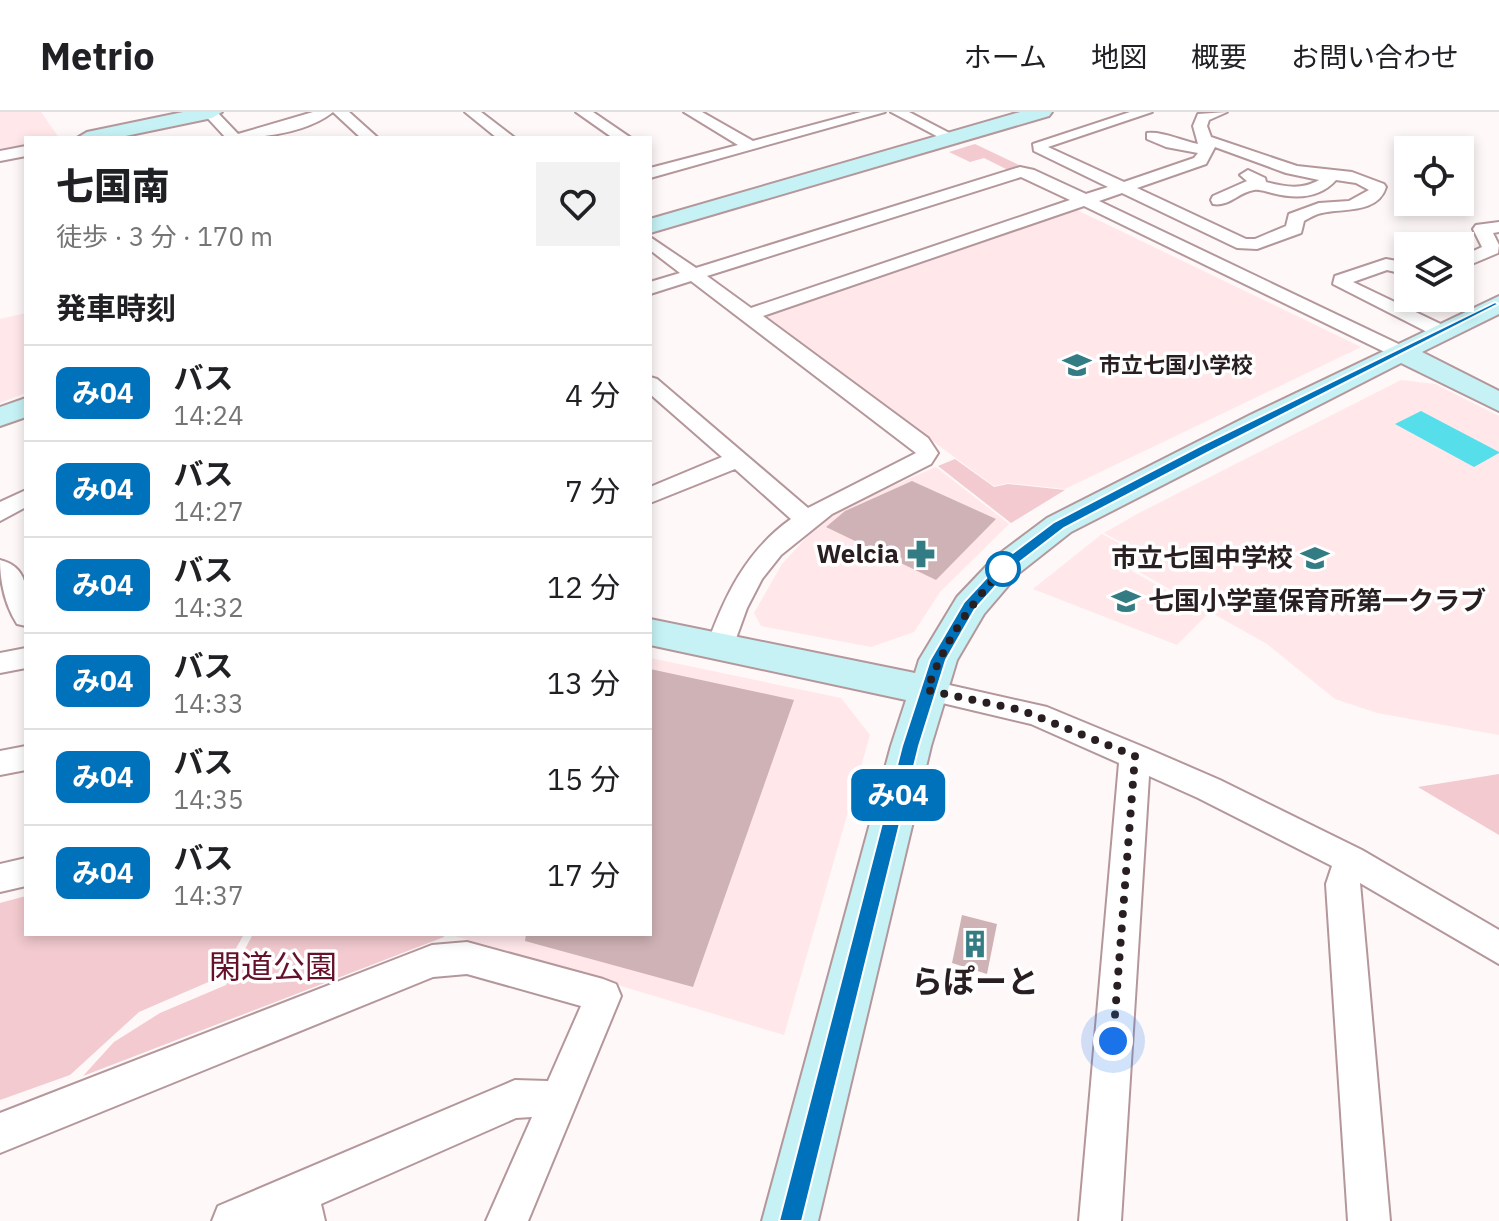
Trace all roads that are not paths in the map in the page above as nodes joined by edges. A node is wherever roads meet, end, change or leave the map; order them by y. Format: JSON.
{"nodes":[{"id":1,"x":210,"y":112,"type":"edge"},
{"id":2,"x":326,"y":112,"type":"edge"},
{"id":3,"x":340,"y":112,"type":"edge"},
{"id":4,"x":472,"y":112,"type":"edge"},
{"id":5,"x":583,"y":112,"type":"edge"},
{"id":6,"x":691,"y":112,"type":"edge"},
{"id":7,"x":801,"y":112,"type":"edge"},
{"id":8,"x":878,"y":112,"type":"edge"},
{"id":9,"x":898,"y":112,"type":"edge"},
{"id":10,"x":1042,"y":112,"type":"edge"},
{"id":11,"x":1145,"y":112,"type":"edge"},
{"id":12,"x":1205,"y":114,"type":"edge"},
{"id":13,"x":827,"y":126,"type":"junction"},
{"id":14,"x":82,"y":134,"type":"edge"},
{"id":15,"x":232,"y":136,"type":"edge"},
{"id":16,"x":248,"y":136,"type":"edge"},
{"id":17,"x":368,"y":136,"type":"edge"},
{"id":18,"x":504,"y":136,"type":"edge"},
{"id":19,"x":620,"y":136,"type":"edge"},
{"id":20,"x":1152,"y":136,"type":"dead end"},
{"id":21,"x":951,"y":138,"type":"junction"},
{"id":22,"x":751,"y":146,"type":"junction"},
{"id":23,"x":1204,"y":149,"type":"junction"},
{"id":24,"x":24,"y":151,"type":"edge"},
{"id":25,"x":0,"y":156,"type":"edge"},
{"id":26,"x":652,"y":157,"type":"edge"},
{"id":27,"x":669,"y":168,"type":"junction"},
{"id":28,"x":1237,"y":169,"type":"dead end"},
{"id":29,"x":652,"y":172,"type":"edge"},
{"id":30,"x":1333,"y":174,"type":"junction"},
{"id":31,"x":1254,"y":184,"type":"junction"},
{"id":32,"x":1122,"y":187,"type":"junction"},
{"id":33,"x":1084,"y":199,"type":"junction"},
{"id":34,"x":1219,"y":200,"type":"dead end"},
{"id":35,"x":652,"y":225,"type":"edge"},
{"id":36,"x":1499,"y":227,"type":"edge"},
{"id":37,"x":652,"y":243,"type":"edge"},
{"id":38,"x":1474,"y":257,"type":"edge"},
{"id":39,"x":1394,"y":266,"type":"edge"},
{"id":40,"x":694,"y":274,"type":"junction"},
{"id":41,"x":652,"y":287,"type":"edge"},
{"id":42,"x":1499,"y":304,"type":"edge"},
{"id":43,"x":1394,"y":309,"type":"edge"},
{"id":44,"x":1400,"y":312,"type":"edge"},
{"id":45,"x":748,"y":315,"type":"junction"},
{"id":46,"x":1442,"y":332,"type":"junction"},
{"id":47,"x":1402,"y":353,"type":"junction"},
{"id":48,"x":652,"y":385,"type":"edge"},
{"id":49,"x":1499,"y":402,"type":"edge"},
{"id":50,"x":24,"y":408,"type":"edge"},
{"id":51,"x":0,"y":417,"type":"edge"},
{"id":52,"x":24,"y":421,"type":"edge"},
{"id":53,"x":0,"y":430,"type":"edge"},
{"id":54,"x":738,"y":459,"type":"junction"},
{"id":55,"x":652,"y":495,"type":"edge"},
{"id":56,"x":24,"y":498,"type":"edge"},
{"id":57,"x":0,"y":513,"type":"edge"},
{"id":58,"x":805,"y":518,"type":"junction"},
{"id":59,"x":0,"y":568,"type":"edge"},
{"id":60,"x":24,"y":611,"type":"edge"},
{"id":61,"x":652,"y":632,"type":"edge"},
{"id":62,"x":720,"y":648,"type":"junction"},
{"id":63,"x":24,"y":658,"type":"edge"},
{"id":64,"x":0,"y":663,"type":"edge"},
{"id":65,"x":927,"y":690,"type":"junction"},
{"id":66,"x":1135,"y":756,"type":"junction"},
{"id":67,"x":24,"y":758,"type":"edge"},
{"id":68,"x":0,"y":763,"type":"edge"},
{"id":69,"x":1350,"y":860,"type":"junction"},
{"id":70,"x":24,"y":872,"type":"edge"},
{"id":71,"x":0,"y":878,"type":"edge"},
{"id":72,"x":1499,"y":948,"type":"edge"},
{"id":73,"x":558,"y":1102,"type":"junction"},
{"id":74,"x":0,"y":1133,"type":"edge"},
{"id":75,"x":301,"y":1207,"type":"edge"},
{"id":76,"x":233,"y":1221,"type":"edge"},
{"id":77,"x":507,"y":1221,"type":"edge"},
{"id":78,"x":790,"y":1221,"type":"edge"},
{"id":79,"x":1100,"y":1221,"type":"edge"},
{"id":80,"x":1369,"y":1221,"type":"edge"}],
"edges":[{"from":1,"to":14,"type":"street"},
{"from":1,"to":15,"type":"street"},
{"from":2,"to":16,"type":"street"},
{"from":3,"to":17,"type":"street"},
{"from":4,"to":18,"type":"street"},
{"from":5,"to":19,"type":"street"},
{"from":6,"to":22,"type":"street"},
{"from":7,"to":13,"type":"street"},
{"from":8,"to":13,"type":"street"},
{"from":9,"to":21,"type":"street"},
{"from":10,"to":21,"type":"street"},
{"from":11,"to":32,"type":"street"},
{"from":12,"to":23,"type":"street"},
{"from":13,"to":22,"type":"street"},
{"from":20,"to":23,"type":"street"},
{"from":21,"to":35,"type":"street"},
{"from":22,"to":27,"type":"street"},
{"from":23,"to":30,"type":"street"},
{"from":23,"to":32,"type":"street"},
{"from":24,"to":25,"type":"street"},
{"from":26,"to":27,"type":"street"},
{"from":27,"to":29,"type":"street"},
{"from":28,"to":31,"type":"street"},
{"from":30,"to":31,"type":"street"},
{"from":30,"to":32,"type":"street"},
{"from":31,"to":34,"type":"street"},
{"from":32,"to":33,"type":"street"},
{"from":33,"to":40,"type":"street"},
{"from":33,"to":45,"type":"street"},
{"from":33,"to":47,"type":"street"},
{"from":36,"to":38,"type":"street"},
{"from":37,"to":40,"type":"street"},
{"from":39,"to":43,"type":"street"},
{"from":40,"to":41,"type":"street"},
{"from":40,"to":45,"type":"street"},
{"from":42,"to":46,"type":"street"},
{"from":44,"to":46,"type":"street"},
{"from":45,"to":58,"type":"street"},
{"from":46,"to":47,"type":"street"},
{"from":47,"to":49,"type":"street"},
{"from":47,"to":65,"type":"street"},
{"from":48,"to":54,"type":"street"},
{"from":50,"to":51,"type":"street"},
{"from":52,"to":53,"type":"street"},
{"from":54,"to":55,"type":"street"},
{"from":54,"to":58,"type":"street"},
{"from":56,"to":57,"type":"street"},
{"from":58,"to":62,"type":"street"},
{"from":59,"to":60,"type":"street"},
{"from":61,"to":62,"type":"street"},
{"from":62,"to":65,"type":"street"},
{"from":63,"to":64,"type":"street"},
{"from":65,"to":66,"type":"street"},
{"from":65,"to":78,"type":"street"},
{"from":66,"to":69,"type":"street"},
{"from":66,"to":79,"type":"street"},
{"from":67,"to":68,"type":"street"},
{"from":69,"to":72,"type":"street"},
{"from":69,"to":80,"type":"street"},
{"from":70,"to":71,"type":"street"},
{"from":73,"to":74,"type":"street"},
{"from":73,"to":75,"type":"street"},
{"from":73,"to":77,"type":"street"},
{"from":75,"to":76,"type":"street"}]}
